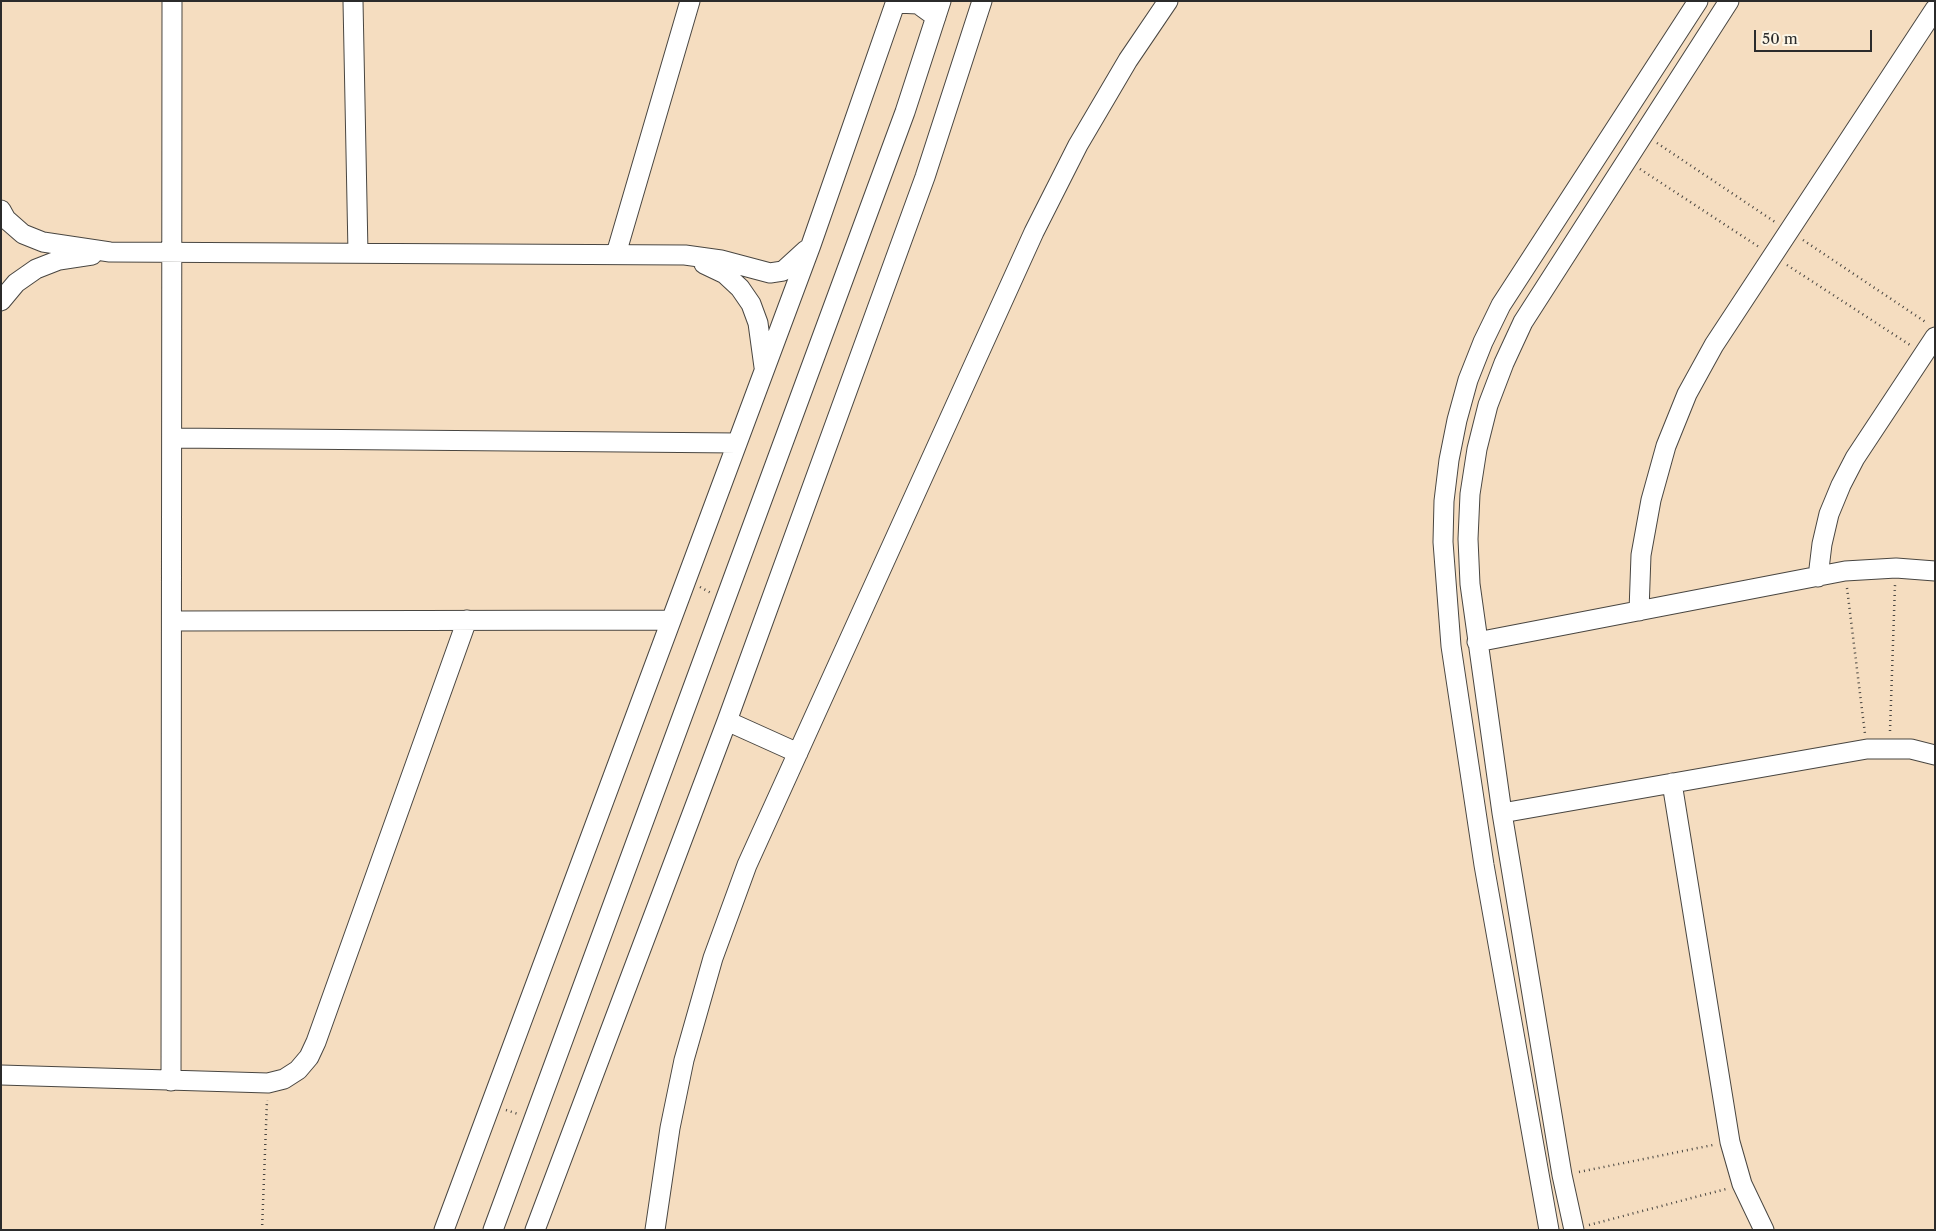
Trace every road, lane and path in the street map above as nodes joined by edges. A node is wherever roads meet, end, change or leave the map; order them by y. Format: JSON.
{"nodes":[{"id":1,"x":172,"y":1,"type":"edge"},
{"id":2,"x":353,"y":1,"type":"edge"},
{"id":3,"x":690,"y":1,"type":"edge"},
{"id":4,"x":982,"y":1,"type":"edge"},
{"id":5,"x":1168,"y":1,"type":"edge"},
{"id":6,"x":1698,"y":1,"type":"edge"},
{"id":7,"x":1729,"y":1,"type":"edge"},
{"id":8,"x":896,"y":2,"type":"edge"},
{"id":9,"x":938,"y":9,"type":"edge"},
{"id":10,"x":1935,"y":9,"type":"edge"},
{"id":11,"x":1,"y":210,"type":"edge"},
{"id":12,"x":810,"y":245,"type":"junction"},
{"id":13,"x":110,"y":252,"type":"junction"},
{"id":14,"x":172,"y":252,"type":"junction"},
{"id":15,"x":358,"y":253,"type":"junction"},
{"id":16,"x":616,"y":254,"type":"junction"},
{"id":17,"x":685,"y":254,"type":"junction"},
{"id":18,"x":1,"y":301,"type":"edge"},
{"id":19,"x":1935,"y":337,"type":"edge"},
{"id":20,"x":765,"y":368,"type":"junction"},
{"id":21,"x":172,"y":438,"type":"junction"},
{"id":22,"x":737,"y":443,"type":"junction"},
{"id":23,"x":1896,"y":568,"type":"junction"},
{"id":24,"x":1845,"y":571,"type":"junction"},
{"id":25,"x":1935,"y":571,"type":"edge"},
{"id":26,"x":1818,"y":577,"type":"junction"},
{"id":27,"x":686,"y":580,"type":"junction"},
{"id":28,"x":726,"y":601,"type":"junction"},
{"id":29,"x":1639,"y":611,"type":"junction"},
{"id":30,"x":467,"y":620,"type":"junction"},
{"id":31,"x":671,"y":620,"type":"junction"},
{"id":32,"x":172,"y":621,"type":"junction"},
{"id":33,"x":1477,"y":642,"type":"junction"},
{"id":34,"x":727,"y":721,"type":"junction"},
{"id":35,"x":1889,"y":747,"type":"junction"},
{"id":36,"x":1867,"y":748,"type":"junction"},
{"id":37,"x":798,"y":753,"type":"junction"},
{"id":38,"x":1935,"y":755,"type":"edge"},
{"id":39,"x":1672,"y":783,"type":"junction"},
{"id":40,"x":1502,"y":813,"type":"junction"},
{"id":41,"x":1,"y":1075,"type":"edge"},
{"id":42,"x":171,"y":1081,"type":"junction"},
{"id":43,"x":268,"y":1083,"type":"junction"},
{"id":44,"x":490,"y":1105,"type":"junction"},
{"id":45,"x":534,"y":1120,"type":"junction"},
{"id":46,"x":1730,"y":1142,"type":"junction"},
{"id":47,"x":1562,"y":1175,"type":"junction"},
{"id":48,"x":1742,"y":1184,"type":"junction"},
{"id":49,"x":1574,"y":1229,"type":"edge"},
{"id":50,"x":262,"y":1230,"type":"edge"},
{"id":51,"x":444,"y":1230,"type":"edge"},
{"id":52,"x":493,"y":1230,"type":"edge"},
{"id":53,"x":535,"y":1230,"type":"edge"},
{"id":54,"x":655,"y":1230,"type":"edge"},
{"id":55,"x":1549,"y":1230,"type":"edge"},
{"id":56,"x":1764,"y":1230,"type":"edge"}],
"edges":[{"from":1,"to":14,"type":"street"},
{"from":2,"to":15,"type":"street"},
{"from":3,"to":16,"type":"street"},
{"from":4,"to":34,"type":"street"},
{"from":5,"to":37,"type":"street"},
{"from":6,"to":55,"type":"street"},
{"from":7,"to":33,"type":"street"},
{"from":8,"to":9,"type":"street"},
{"from":8,"to":12,"type":"street"},
{"from":9,"to":28,"type":"street"},
{"from":10,"to":29,"type":"street"},
{"from":11,"to":13,"type":"street"},
{"from":12,"to":17,"type":"street"},
{"from":12,"to":20,"type":"street"},
{"from":13,"to":14,"type":"street"},
{"from":13,"to":18,"type":"street"},
{"from":14,"to":15,"type":"street"},
{"from":14,"to":21,"type":"street"},
{"from":15,"to":16,"type":"street"},
{"from":16,"to":17,"type":"street"},
{"from":17,"to":20,"type":"street"},
{"from":19,"to":26,"type":"street"},
{"from":20,"to":22,"type":"street"},
{"from":21,"to":22,"type":"street"},
{"from":21,"to":32,"type":"street"},
{"from":22,"to":27,"type":"street"},
{"from":23,"to":24,"type":"street"},
{"from":23,"to":25,"type":"street"},
{"from":23,"to":35,"type":"path"},
{"from":24,"to":26,"type":"street"},
{"from":24,"to":36,"type":"path"},
{"from":26,"to":29,"type":"street"},
{"from":27,"to":28,"type":"path"},
{"from":27,"to":31,"type":"street"},
{"from":28,"to":45,"type":"street"},
{"from":29,"to":33,"type":"street"},
{"from":30,"to":31,"type":"street"},
{"from":30,"to":32,"type":"street"},
{"from":30,"to":43,"type":"street"},
{"from":31,"to":44,"type":"street"},
{"from":32,"to":42,"type":"street"},
{"from":33,"to":40,"type":"street"},
{"from":34,"to":37,"type":"street"},
{"from":34,"to":53,"type":"street"},
{"from":35,"to":36,"type":"street"},
{"from":35,"to":38,"type":"street"},
{"from":36,"to":39,"type":"street"},
{"from":37,"to":54,"type":"street"},
{"from":39,"to":40,"type":"street"},
{"from":39,"to":46,"type":"street"},
{"from":40,"to":47,"type":"street"},
{"from":41,"to":42,"type":"street"},
{"from":42,"to":43,"type":"street"},
{"from":43,"to":50,"type":"path"},
{"from":44,"to":45,"type":"path"},
{"from":44,"to":51,"type":"street"},
{"from":45,"to":52,"type":"street"},
{"from":46,"to":47,"type":"path"},
{"from":46,"to":48,"type":"street"},
{"from":47,"to":49,"type":"street"},
{"from":48,"to":49,"type":"path"},
{"from":48,"to":56,"type":"street"}]}
